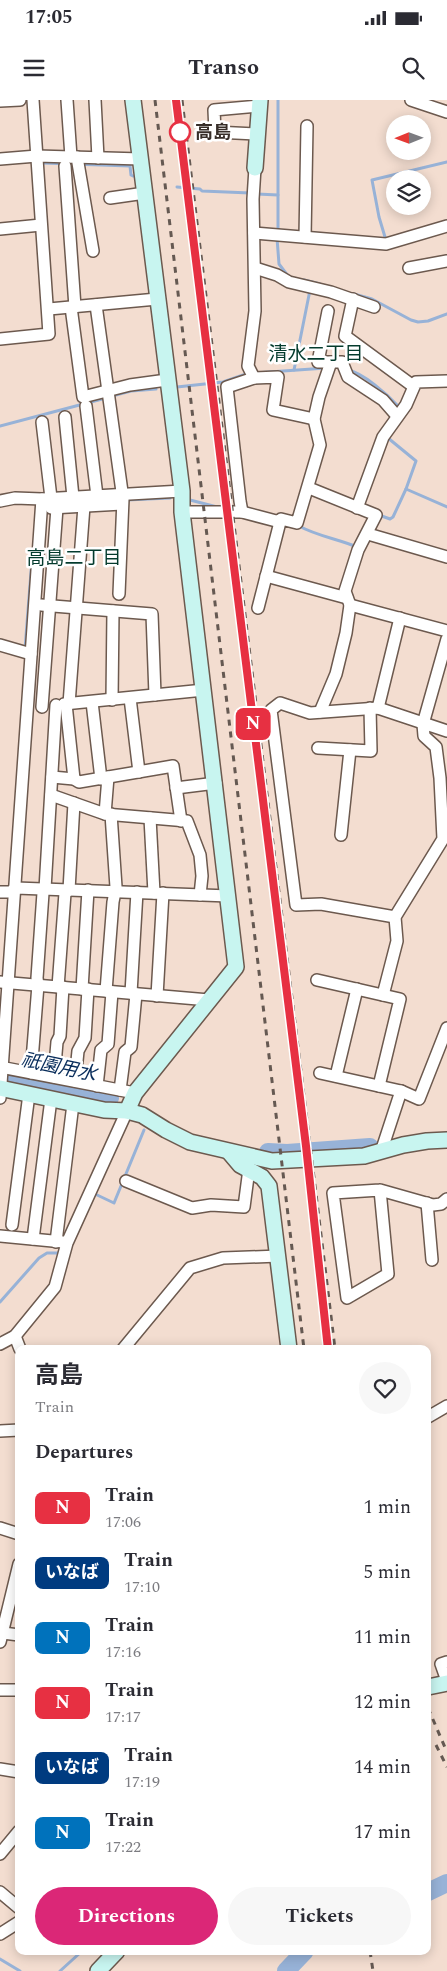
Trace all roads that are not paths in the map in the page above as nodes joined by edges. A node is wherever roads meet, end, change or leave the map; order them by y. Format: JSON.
{"nodes":[{"id":1,"x":20,"y":100,"type":"edge"},
{"id":2,"x":33,"y":100,"type":"edge"},
{"id":3,"x":67,"y":100,"type":"edge"},
{"id":4,"x":94,"y":100,"type":"edge"},
{"id":5,"x":133,"y":100,"type":"edge"},
{"id":6,"x":411,"y":100,"type":"edge"},
{"id":7,"x":0,"y":101,"type":"edge"},
{"id":8,"x":259,"y":103,"type":"edge"},
{"id":9,"x":447,"y":112,"type":"edge"},
{"id":10,"x":308,"y":126,"type":"dead end"},
{"id":11,"x":257,"y":134,"type":"junction"},
{"id":12,"x":40,"y":156,"type":"junction"},
{"id":13,"x":98,"y":158,"type":"junction"},
{"id":14,"x":0,"y":159,"type":"edge"},
{"id":15,"x":141,"y":159,"type":"junction"},
{"id":16,"x":71,"y":160,"type":"junction"},
{"id":17,"x":255,"y":168,"type":"joint"},
{"id":18,"x":145,"y":193,"type":"junction"},
{"id":19,"x":110,"y":198,"type":"dead end"},
{"id":20,"x":42,"y":225,"type":"junction"},
{"id":21,"x":447,"y":226,"type":"edge"},
{"id":22,"x":0,"y":229,"type":"edge"},
{"id":23,"x":254,"y":233,"type":"junction"},
{"id":24,"x":305,"y":237,"type":"junction"},
{"id":25,"x":93,"y":251,"type":"dead end"},
{"id":26,"x":447,"y":261,"type":"edge"},
{"id":27,"x":255,"y":268,"type":"junction"},
{"id":28,"x":410,"y":268,"type":"dead end"},
{"id":29,"x":157,"y":299,"type":"junction"},
{"id":30,"x":353,"y":299,"type":"junction"},
{"id":31,"x":96,"y":305,"type":"junction"},
{"id":32,"x":374,"y":306,"type":"dead end"},
{"id":33,"x":73,"y":307,"type":"junction"},
{"id":34,"x":49,"y":309,"type":"junction"},
{"id":35,"x":328,"y":311,"type":"dead end"},
{"id":36,"x":0,"y":338,"type":"edge"},
{"id":37,"x":330,"y":366,"type":"junction"},
{"id":38,"x":252,"y":375,"type":"junction"},
{"id":39,"x":167,"y":380,"type":"junction"},
{"id":40,"x":447,"y":381,"type":"edge"},
{"id":41,"x":413,"y":386,"type":"junction"},
{"id":42,"x":107,"y":391,"type":"junction"},
{"id":43,"x":86,"y":406,"type":"dead end"},
{"id":44,"x":397,"y":416,"type":"junction"},
{"id":45,"x":64,"y":417,"type":"dead end"},
{"id":46,"x":314,"y":419,"type":"junction"},
{"id":47,"x":42,"y":422,"type":"dead end"},
{"id":48,"x":309,"y":488,"type":"junction"},
{"id":49,"x":182,"y":491,"type":"junction"},
{"id":50,"x":97,"y":496,"type":"junction"},
{"id":51,"x":73,"y":497,"type":"junction"},
{"id":52,"x":122,"y":499,"type":"junction"},
{"id":53,"x":0,"y":502,"type":"edge"},
{"id":54,"x":48,"y":503,"type":"junction"},
{"id":55,"x":84,"y":506,"type":"junction"},
{"id":56,"x":357,"y":508,"type":"junction"},
{"id":57,"x":182,"y":512,"type":"junction"},
{"id":58,"x":242,"y":512,"type":"junction"},
{"id":59,"x":280,"y":522,"type":"junction"},
{"id":60,"x":368,"y":534,"type":"junction"},
{"id":61,"x":447,"y":557,"type":"edge"},
{"id":62,"x":266,"y":576,"type":"junction"},
{"id":63,"x":118,"y":594,"type":"dead end"},
{"id":64,"x":349,"y":601,"type":"junction"},
{"id":65,"x":35,"y":605,"type":"junction"},
{"id":66,"x":49,"y":606,"type":"junction"},
{"id":67,"x":76,"y":608,"type":"junction"},
{"id":68,"x":258,"y":608,"type":"dead end"},
{"id":69,"x":113,"y":611,"type":"junction"},
{"id":70,"x":400,"y":618,"type":"junction"},
{"id":71,"x":447,"y":632,"type":"edge"},
{"id":72,"x":447,"y":639,"type":"edge"},
{"id":73,"x":0,"y":646,"type":"edge"},
{"id":74,"x":31,"y":654,"type":"junction"},
{"id":75,"x":204,"y":690,"type":"junction"},
{"id":76,"x":155,"y":695,"type":"junction"},
{"id":77,"x":130,"y":698,"type":"junction"},
{"id":78,"x":112,"y":700,"type":"junction"},
{"id":79,"x":92,"y":702,"type":"junction"},
{"id":80,"x":64,"y":704,"type":"junction"},
{"id":81,"x":42,"y":707,"type":"junction"},
{"id":82,"x":27,"y":708,"type":"junction"},
{"id":83,"x":374,"y":708,"type":"junction"},
{"id":84,"x":320,"y":712,"type":"junction"},
{"id":85,"x":423,"y":724,"type":"junction"},
{"id":86,"x":447,"y":731,"type":"edge"},
{"id":87,"x":318,"y":748,"type":"dead end"},
{"id":88,"x":350,"y":750,"type":"junction"},
{"id":89,"x":140,"y":772,"type":"junction"},
{"id":90,"x":52,"y":777,"type":"junction"},
{"id":91,"x":105,"y":778,"type":"junction"},
{"id":92,"x":74,"y":779,"type":"junction"},
{"id":93,"x":216,"y":783,"type":"junction"},
{"id":94,"x":176,"y":788,"type":"junction"},
{"id":95,"x":51,"y":795,"type":"junction"},
{"id":96,"x":74,"y":803,"type":"junction"},
{"id":97,"x":108,"y":814,"type":"junction"},
{"id":98,"x":150,"y":818,"type":"junction"},
{"id":99,"x":181,"y":821,"type":"junction"},
{"id":100,"x":341,"y":835,"type":"dead end"},
{"id":101,"x":445,"y":839,"type":"edge"},
{"id":102,"x":16,"y":888,"type":"junction"},
{"id":103,"x":45,"y":889,"type":"junction"},
{"id":104,"x":69,"y":890,"type":"junction"},
{"id":105,"x":88,"y":890,"type":"junction"},
{"id":106,"x":0,"y":892,"type":"edge"},
{"id":107,"x":115,"y":892,"type":"junction"},
{"id":108,"x":137,"y":892,"type":"junction"},
{"id":109,"x":158,"y":893,"type":"junction"},
{"id":110,"x":200,"y":895,"type":"junction"},
{"id":111,"x":229,"y":896,"type":"junction"},
{"id":112,"x":395,"y":917,"type":"junction"},
{"id":113,"x":317,"y":980,"type":"dead end"},
{"id":114,"x":5,"y":982,"type":"edge"},
{"id":115,"x":38,"y":985,"type":"junction"},
{"id":116,"x":60,"y":987,"type":"junction"},
{"id":117,"x":85,"y":989,"type":"junction"},
{"id":118,"x":357,"y":989,"type":"junction"},
{"id":119,"x":109,"y":991,"type":"junction"},
{"id":120,"x":133,"y":993,"type":"junction"},
{"id":121,"x":383,"y":994,"type":"junction"},
{"id":122,"x":157,"y":996,"type":"junction"},
{"id":123,"x":209,"y":1000,"type":"junction"},
{"id":124,"x":447,"y":1028,"type":"edge"},
{"id":125,"x":31,"y":1073,"type":"junction"},
{"id":126,"x":320,"y":1073,"type":"dead end"},
{"id":127,"x":336,"y":1076,"type":"junction"},
{"id":128,"x":54,"y":1077,"type":"junction"},
{"id":129,"x":1,"y":1080,"type":"edge"},
{"id":130,"x":75,"y":1081,"type":"junction"},
{"id":131,"x":97,"y":1086,"type":"junction"},
{"id":132,"x":379,"y":1086,"type":"junction"},
{"id":133,"x":120,"y":1090,"type":"junction"},
{"id":134,"x":401,"y":1091,"type":"junction"},
{"id":135,"x":135,"y":1093,"type":"junction"},
{"id":136,"x":29,"y":1094,"type":"junction"},
{"id":137,"x":51,"y":1099,"type":"junction"},
{"id":138,"x":73,"y":1104,"type":"junction"},
{"id":139,"x":127,"y":1111,"type":"junction"},
{"id":140,"x":447,"y":1140,"type":"edge"},
{"id":141,"x":229,"y":1152,"type":"junction"},
{"id":142,"x":382,"y":1152,"type":"junction"},
{"id":143,"x":249,"y":1170,"type":"junction"},
{"id":144,"x":126,"y":1181,"type":"dead end"},
{"id":145,"x":380,"y":1190,"type":"junction"},
{"id":146,"x":427,"y":1203,"type":"junction"},
{"id":147,"x":445,"y":1203,"type":"edge"},
{"id":148,"x":12,"y":1225,"type":"dead end"},
{"id":149,"x":0,"y":1236,"type":"edge"},
{"id":150,"x":33,"y":1239,"type":"junction"},
{"id":151,"x":61,"y":1242,"type":"junction"},
{"id":152,"x":279,"y":1256,"type":"junction"},
{"id":153,"x":432,"y":1260,"type":"dead end"},
{"id":154,"x":14,"y":1336,"type":"junction"},
{"id":155,"x":0,"y":1344,"type":"edge"},
{"id":156,"x":18,"y":1345,"type":"edge"},
{"id":157,"x":126,"y":1345,"type":"edge"},
{"id":158,"x":289,"y":1345,"type":"edge"},
{"id":159,"x":447,"y":1406,"type":"edge"},
{"id":160,"x":431,"y":1415,"type":"edge"},
{"id":161,"x":15,"y":1430,"type":"edge"},
{"id":162,"x":0,"y":1431,"type":"edge"},
{"id":163,"x":0,"y":1528,"type":"edge"},
{"id":164,"x":15,"y":1533,"type":"edge"},
{"id":165,"x":15,"y":1576,"type":"edge"},
{"id":166,"x":4,"y":1608,"type":"edge"},
{"id":167,"x":15,"y":1635,"type":"edge"},
{"id":168,"x":1,"y":1637,"type":"edge"},
{"id":169,"x":447,"y":1662,"type":"edge"},
{"id":170,"x":447,"y":1682,"type":"edge"},
{"id":171,"x":431,"y":1686,"type":"edge"},
{"id":172,"x":0,"y":1690,"type":"edge"},
{"id":173,"x":15,"y":1690,"type":"edge"},
{"id":174,"x":0,"y":1768,"type":"edge"},
{"id":175,"x":15,"y":1771,"type":"edge"},
{"id":176,"x":15,"y":1836,"type":"edge"},
{"id":177,"x":0,"y":1854,"type":"edge"},
{"id":178,"x":0,"y":1892,"type":"edge"},
{"id":179,"x":15,"y":1905,"type":"edge"},
{"id":180,"x":15,"y":1925,"type":"edge"},
{"id":181,"x":0,"y":1934,"type":"edge"},
{"id":182,"x":113,"y":1955,"type":"edge"},
{"id":183,"x":98,"y":1971,"type":"edge"}],
"edges":[{"from":1,"to":7,"type":"street"},
{"from":2,"to":12,"type":"street"},
{"from":3,"to":16,"type":"street"},
{"from":4,"to":13,"type":"street"},
{"from":5,"to":15,"type":"street"},
{"from":6,"to":9,"type":"street"},
{"from":8,"to":11,"type":"street"},
{"from":8,"to":11,"type":"street"},
{"from":10,"to":24,"type":"street"},
{"from":11,"to":17,"type":"street"},
{"from":12,"to":14,"type":"street"},
{"from":12,"to":16,"type":"street"},
{"from":12,"to":20,"type":"street"},
{"from":13,"to":15,"type":"street"},
{"from":13,"to":16,"type":"street"},
{"from":15,"to":18,"type":"street"},
{"from":16,"to":25,"type":"street"},
{"from":16,"to":33,"type":"street"},
{"from":17,"to":23,"type":"street"},
{"from":18,"to":19,"type":"street"},
{"from":18,"to":29,"type":"street"},
{"from":20,"to":22,"type":"street"},
{"from":20,"to":34,"type":"street"},
{"from":21,"to":24,"type":"street"},
{"from":23,"to":24,"type":"street"},
{"from":23,"to":27,"type":"street"},
{"from":26,"to":28,"type":"street"},
{"from":27,"to":30,"type":"street"},
{"from":27,"to":38,"type":"street"},
{"from":29,"to":31,"type":"street"},
{"from":29,"to":39,"type":"street"},
{"from":30,"to":32,"type":"street"},
{"from":30,"to":41,"type":"street"},
{"from":31,"to":33,"type":"street"},
{"from":31,"to":42,"type":"street"},
{"from":33,"to":34,"type":"street"},
{"from":33,"to":42,"type":"street"},
{"from":34,"to":36,"type":"street"},
{"from":35,"to":37,"type":"street"},
{"from":37,"to":44,"type":"street"},
{"from":37,"to":46,"type":"street"},
{"from":38,"to":46,"type":"street"},
{"from":38,"to":58,"type":"street"},
{"from":39,"to":42,"type":"street"},
{"from":39,"to":49,"type":"street"},
{"from":40,"to":41,"type":"street"},
{"from":41,"to":44,"type":"street"},
{"from":42,"to":52,"type":"street"},
{"from":43,"to":50,"type":"street"},
{"from":44,"to":56,"type":"street"},
{"from":45,"to":51,"type":"street"},
{"from":46,"to":48,"type":"street"},
{"from":47,"to":54,"type":"street"},
{"from":48,"to":56,"type":"street"},
{"from":48,"to":59,"type":"street"},
{"from":49,"to":52,"type":"street"},
{"from":49,"to":57,"type":"street"},
{"from":50,"to":51,"type":"street"},
{"from":50,"to":52,"type":"street"},
{"from":51,"to":54,"type":"street"},
{"from":52,"to":55,"type":"street"},
{"from":52,"to":63,"type":"street"},
{"from":53,"to":54,"type":"street"},
{"from":54,"to":55,"type":"street"},
{"from":54,"to":65,"type":"street"},
{"from":54,"to":66,"type":"street"},
{"from":55,"to":67,"type":"street"},
{"from":56,"to":60,"type":"street"},
{"from":57,"to":58,"type":"street"},
{"from":57,"to":75,"type":"street"},
{"from":58,"to":59,"type":"street"},
{"from":59,"to":62,"type":"street"},
{"from":60,"to":61,"type":"street"},
{"from":60,"to":64,"type":"street"},
{"from":62,"to":64,"type":"street"},
{"from":62,"to":68,"type":"street"},
{"from":64,"to":70,"type":"street"},
{"from":64,"to":84,"type":"street"},
{"from":65,"to":66,"type":"street"},
{"from":65,"to":74,"type":"street"},
{"from":66,"to":67,"type":"street"},
{"from":66,"to":81,"type":"street"},
{"from":67,"to":69,"type":"street"},
{"from":67,"to":80,"type":"street"},
{"from":69,"to":76,"type":"street"},
{"from":69,"to":78,"type":"street"},
{"from":70,"to":71,"type":"street"},
{"from":70,"to":83,"type":"street"},
{"from":72,"to":85,"type":"street"},
{"from":73,"to":74,"type":"street"},
{"from":74,"to":82,"type":"street"},
{"from":75,"to":76,"type":"street"},
{"from":75,"to":93,"type":"street"},
{"from":76,"to":77,"type":"street"},
{"from":77,"to":78,"type":"street"},
{"from":77,"to":89,"type":"street"},
{"from":78,"to":79,"type":"street"},
{"from":79,"to":80,"type":"street"},
{"from":79,"to":91,"type":"street"},
{"from":80,"to":81,"type":"street"},
{"from":80,"to":90,"type":"street"},
{"from":80,"to":92,"type":"street"},
{"from":81,"to":82,"type":"street"},
{"from":82,"to":102,"type":"street"},
{"from":83,"to":84,"type":"street"},
{"from":83,"to":85,"type":"street"},
{"from":83,"to":88,"type":"street"},
{"from":84,"to":112,"type":"street"},
{"from":85,"to":86,"type":"street"},
{"from":85,"to":101,"type":"street"},
{"from":87,"to":88,"type":"street"},
{"from":88,"to":100,"type":"street"},
{"from":89,"to":91,"type":"street"},
{"from":89,"to":94,"type":"street"},
{"from":90,"to":92,"type":"street"},
{"from":90,"to":95,"type":"street"},
{"from":91,"to":92,"type":"street"},
{"from":91,"to":97,"type":"street"},
{"from":93,"to":94,"type":"street"},
{"from":93,"to":111,"type":"street"},
{"from":94,"to":99,"type":"street"},
{"from":95,"to":96,"type":"street"},
{"from":95,"to":103,"type":"street"},
{"from":96,"to":97,"type":"street"},
{"from":96,"to":104,"type":"street"},
{"from":97,"to":98,"type":"street"},
{"from":97,"to":107,"type":"street"},
{"from":98,"to":99,"type":"street"},
{"from":98,"to":109,"type":"street"},
{"from":99,"to":110,"type":"street"},
{"from":101,"to":112,"type":"street"},
{"from":102,"to":103,"type":"street"},
{"from":102,"to":106,"type":"street"},
{"from":102,"to":114,"type":"street"},
{"from":103,"to":104,"type":"street"},
{"from":103,"to":115,"type":"street"},
{"from":104,"to":105,"type":"street"},
{"from":104,"to":116,"type":"street"},
{"from":105,"to":107,"type":"street"},
{"from":105,"to":117,"type":"street"},
{"from":107,"to":108,"type":"street"},
{"from":107,"to":119,"type":"street"},
{"from":108,"to":109,"type":"street"},
{"from":108,"to":120,"type":"street"},
{"from":109,"to":110,"type":"street"},
{"from":109,"to":122,"type":"street"},
{"from":110,"to":111,"type":"street"},
{"from":111,"to":123,"type":"street"},
{"from":112,"to":121,"type":"street"},
{"from":113,"to":118,"type":"street"},
{"from":114,"to":115,"type":"street"},
{"from":114,"to":129,"type":"street"},
{"from":115,"to":116,"type":"street"},
{"from":115,"to":125,"type":"street"},
{"from":116,"to":117,"type":"street"},
{"from":116,"to":128,"type":"street"},
{"from":117,"to":119,"type":"street"},
{"from":117,"to":130,"type":"street"},
{"from":118,"to":121,"type":"street"},
{"from":118,"to":127,"type":"street"},
{"from":119,"to":120,"type":"street"},
{"from":119,"to":131,"type":"street"},
{"from":120,"to":122,"type":"street"},
{"from":120,"to":133,"type":"street"},
{"from":121,"to":132,"type":"street"},
{"from":122,"to":123,"type":"street"},
{"from":123,"to":135,"type":"street"},
{"from":124,"to":134,"type":"street"},
{"from":125,"to":128,"type":"street"},
{"from":125,"to":129,"type":"street"},
{"from":126,"to":127,"type":"street"},
{"from":127,"to":132,"type":"street"},
{"from":128,"to":130,"type":"street"},
{"from":129,"to":136,"type":"street"},
{"from":130,"to":131,"type":"street"},
{"from":131,"to":133,"type":"street"},
{"from":132,"to":134,"type":"street"},
{"from":133,"to":135,"type":"street"},
{"from":134,"to":142,"type":"street"},
{"from":135,"to":139,"type":"street"},
{"from":136,"to":137,"type":"street"},
{"from":136,"to":148,"type":"street"},
{"from":137,"to":138,"type":"street"},
{"from":137,"to":150,"type":"street"},
{"from":138,"to":139,"type":"street"},
{"from":138,"to":151,"type":"street"},
{"from":139,"to":141,"type":"street"},
{"from":139,"to":151,"type":"street"},
{"from":140,"to":142,"type":"street"},
{"from":141,"to":142,"type":"street"},
{"from":141,"to":143,"type":"street"},
{"from":143,"to":144,"type":"street"},
{"from":143,"to":152,"type":"street"},
{"from":145,"to":145,"type":"street"},
{"from":145,"to":146,"type":"street"},
{"from":146,"to":147,"type":"street"},
{"from":146,"to":153,"type":"street"},
{"from":149,"to":150,"type":"street"},
{"from":150,"to":151,"type":"street"},
{"from":151,"to":154,"type":"street"},
{"from":152,"to":157,"type":"street"},
{"from":152,"to":158,"type":"street"},
{"from":154,"to":155,"type":"street"},
{"from":154,"to":156,"type":"street"},
{"from":159,"to":160,"type":"street"},
{"from":161,"to":162,"type":"street"},
{"from":163,"to":164,"type":"street"},
{"from":165,"to":166,"type":"street"},
{"from":166,"to":168,"type":"street"},
{"from":167,"to":168,"type":"street"},
{"from":169,"to":170,"type":"street"},
{"from":170,"to":171,"type":"street"},
{"from":172,"to":173,"type":"street"},
{"from":174,"to":175,"type":"street"},
{"from":176,"to":177,"type":"street"},
{"from":178,"to":179,"type":"street"},
{"from":180,"to":181,"type":"street"},
{"from":182,"to":183,"type":"street"}]}
